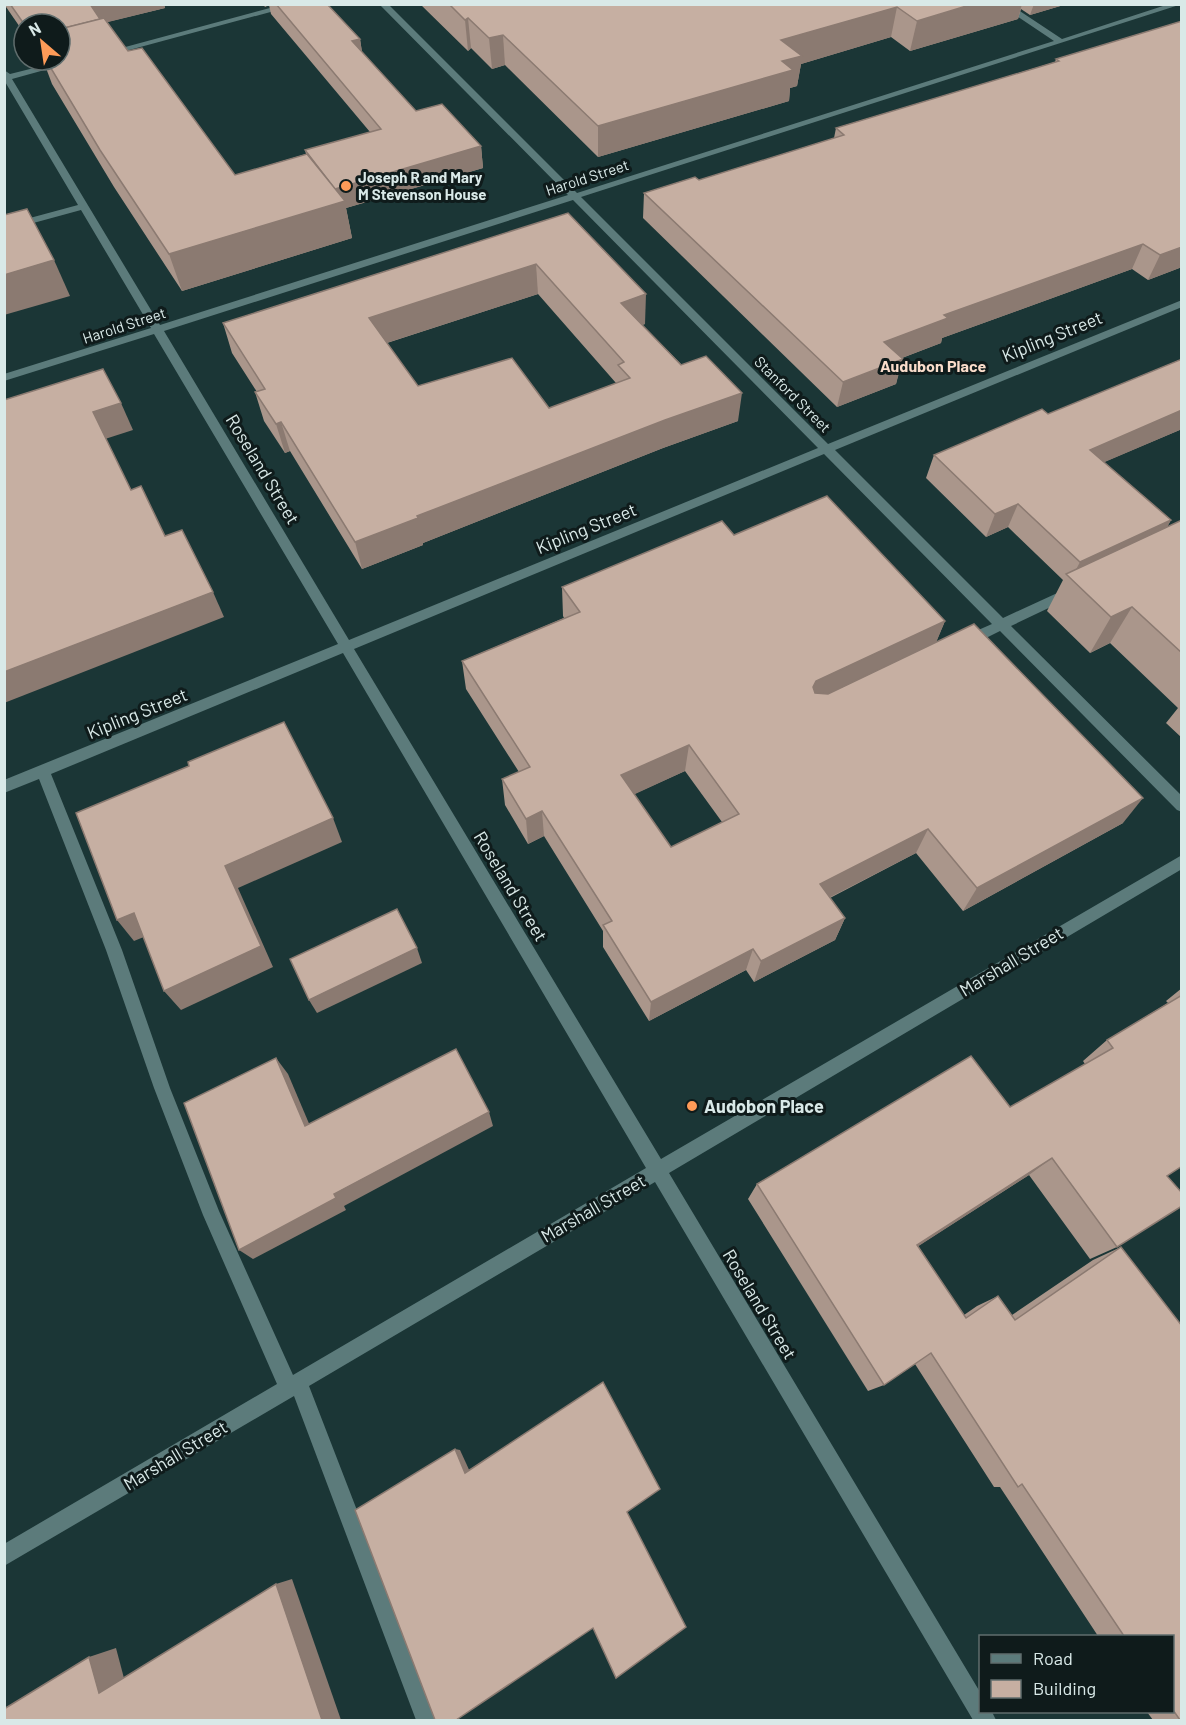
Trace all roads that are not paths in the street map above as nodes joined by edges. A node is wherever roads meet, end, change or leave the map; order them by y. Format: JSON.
{"nodes":[{"id":1,"x":296,"y":4,"type":"edge"},
{"id":2,"x":383,"y":4,"type":"edge"},
{"id":3,"x":1003,"y":4,"type":"edge"},
{"id":4,"x":1179,"y":4,"type":"edge"},
{"id":5,"x":1061,"y":42,"type":"junction"},
{"id":6,"x":94,"y":56,"type":"edge"},
{"id":7,"x":24,"y":72,"type":"edge"},
{"id":8,"x":6,"y":76,"type":"edge"},
{"id":9,"x":574,"y":197,"type":"junction"},
{"id":10,"x":84,"y":206,"type":"junction"},
{"id":11,"x":4,"y":228,"type":"edge"},
{"id":12,"x":1182,"y":303,"type":"edge"},
{"id":13,"x":158,"y":330,"type":"junction"},
{"id":14,"x":4,"y":378,"type":"edge"},
{"id":15,"x":826,"y":449,"type":"junction"},
{"id":16,"x":1087,"y":584,"type":"edge"},
{"id":17,"x":1000,"y":625,"type":"junction"},
{"id":18,"x":346,"y":646,"type":"junction"},
{"id":19,"x":952,"y":649,"type":"edge"},
{"id":20,"x":43,"y":771,"type":"junction"},
{"id":21,"x":4,"y":787,"type":"edge"},
{"id":22,"x":1182,"y":806,"type":"edge"},
{"id":23,"x":1182,"y":861,"type":"edge"},
{"id":24,"x":658,"y":1170,"type":"junction"},
{"id":25,"x":293,"y":1385,"type":"junction"},
{"id":26,"x":4,"y":1556,"type":"edge"},
{"id":27,"x":979,"y":1710,"type":"edge"},
{"id":28,"x":427,"y":1720,"type":"edge"}],
"edges":[{"from":1,"to":6,"type":"street"},
{"from":2,"to":9,"type":"street","name":"Stanford Street"},
{"from":3,"to":5,"type":"street"},
{"from":4,"to":5,"type":"street","name":"Harold Street"},
{"from":5,"to":9,"type":"street","name":"Harold Street"},
{"from":7,"to":8,"type":"street"},
{"from":8,"to":10,"type":"street","name":"Roseland Street"},
{"from":9,"to":13,"type":"street","name":"Harold Street"},
{"from":9,"to":15,"type":"street","name":"Stanford Street"},
{"from":10,"to":11,"type":"street"},
{"from":10,"to":13,"type":"street","name":"Roseland Street"},
{"from":12,"to":15,"type":"street","name":"Kipling Street"},
{"from":13,"to":14,"type":"street","name":"Harold Street"},
{"from":13,"to":18,"type":"street","name":"Roseland Street"},
{"from":15,"to":17,"type":"street","name":"Stanford Street"},
{"from":15,"to":18,"type":"street","name":"Kipling Street"},
{"from":16,"to":17,"type":"street"},
{"from":17,"to":19,"type":"street"},
{"from":17,"to":22,"type":"street","name":"Stanford Street"},
{"from":18,"to":20,"type":"street","name":"Kipling Street"},
{"from":18,"to":24,"type":"street","name":"Roseland Street"},
{"from":20,"to":21,"type":"street","name":"Kipling Street"},
{"from":20,"to":25,"type":"street"},
{"from":23,"to":24,"type":"street","name":"Marshall Street"},
{"from":24,"to":25,"type":"street","name":"Marshall Street"},
{"from":24,"to":27,"type":"street","name":"Roseland Street"},
{"from":25,"to":26,"type":"street","name":"Marshall Street"},
{"from":25,"to":28,"type":"street"}]}
